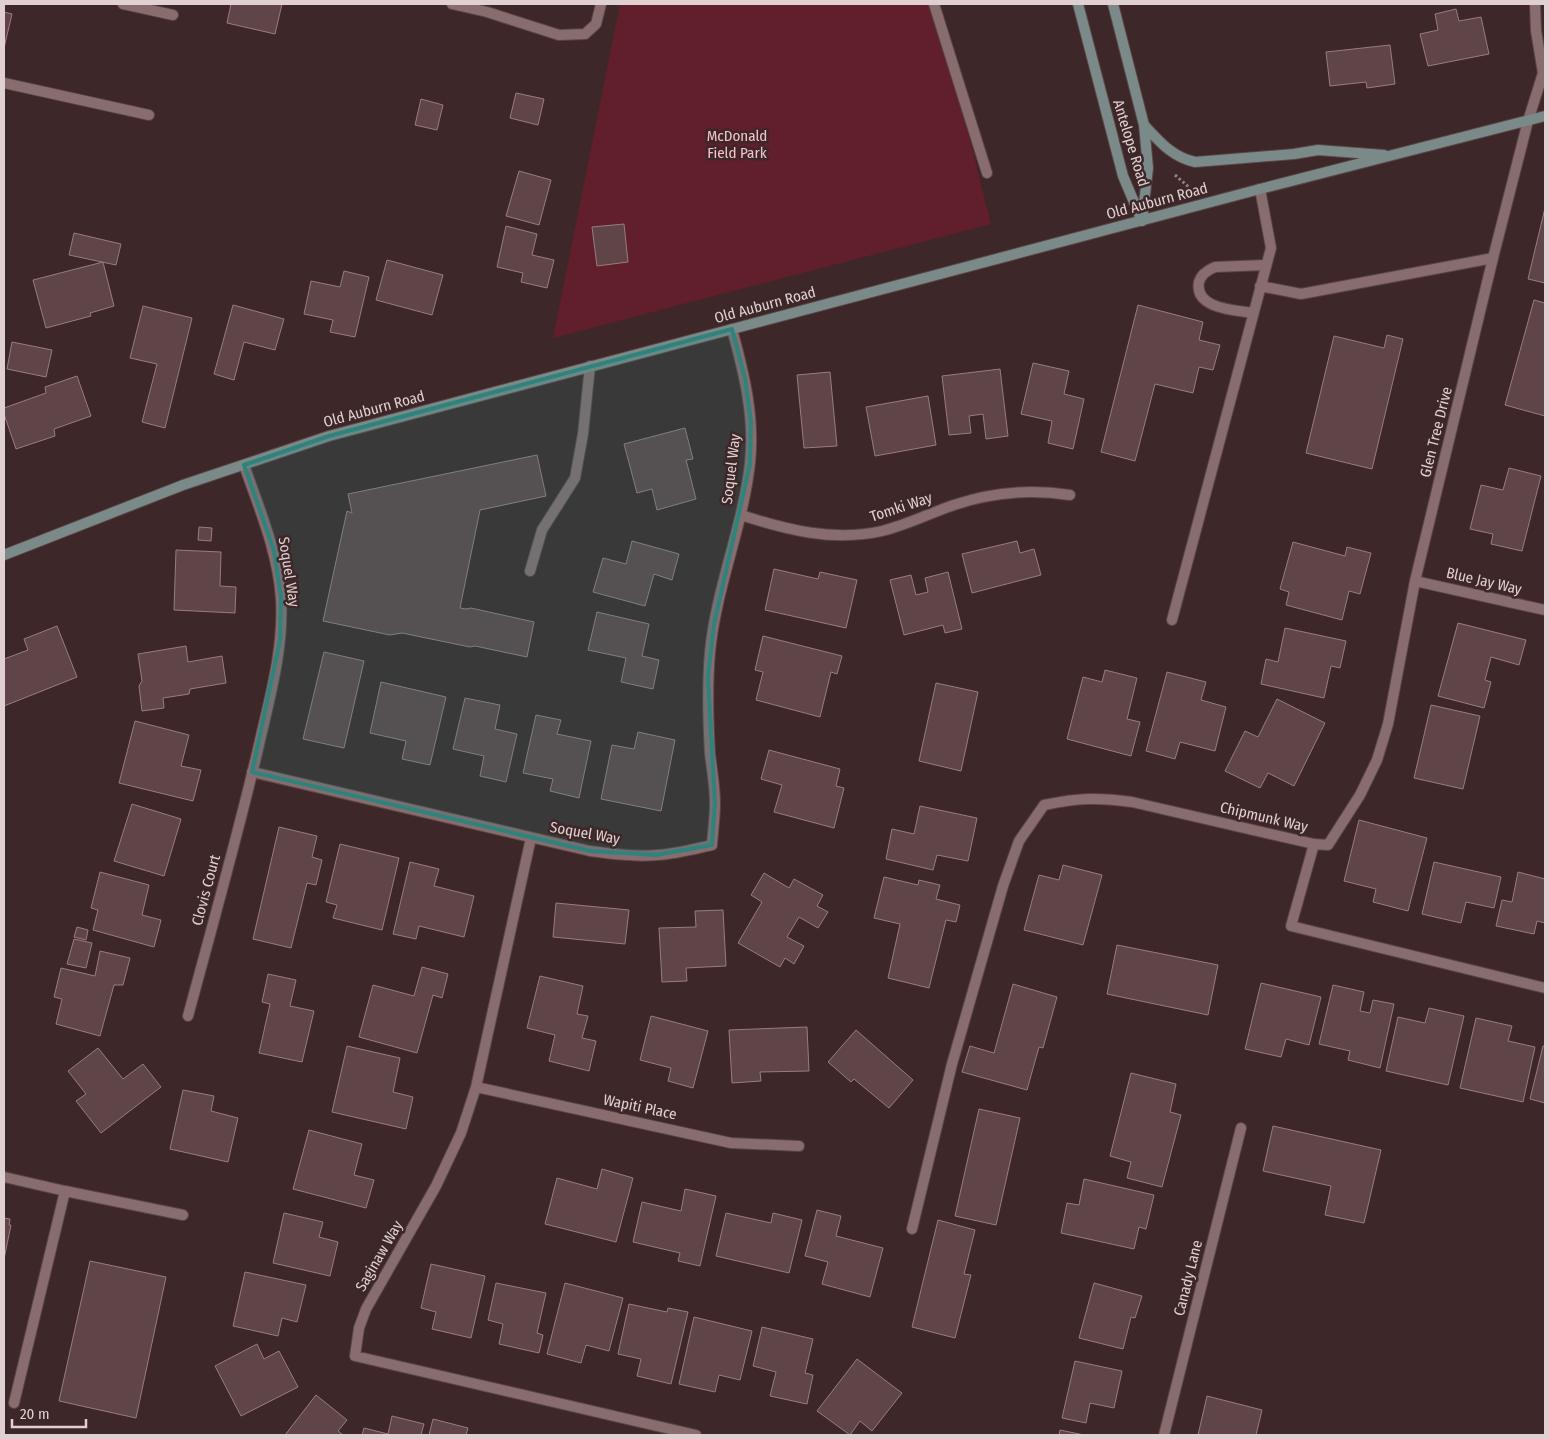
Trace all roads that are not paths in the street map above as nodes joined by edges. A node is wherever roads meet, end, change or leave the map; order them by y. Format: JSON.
{"nodes":[{"id":1,"x":123,"y":4,"type":"edge"},
{"id":2,"x":452,"y":4,"type":"edge"},
{"id":3,"x":602,"y":4,"type":"edge"},
{"id":4,"x":934,"y":4,"type":"edge"},
{"id":5,"x":1078,"y":4,"type":"edge"},
{"id":6,"x":1113,"y":4,"type":"edge"},
{"id":7,"x":1535,"y":4,"type":"edge"},
{"id":8,"x":173,"y":15,"type":"dead end"},
{"id":9,"x":4,"y":83,"type":"edge"},
{"id":10,"x":149,"y":114,"type":"dead end"},
{"id":11,"x":1545,"y":116,"type":"edge"},
{"id":12,"x":1528,"y":121,"type":"junction"},
{"id":13,"x":1144,"y":125,"type":"junction"},
{"id":14,"x":1392,"y":156,"type":"junction"},
{"id":15,"x":987,"y":173,"type":"dead end"},
{"id":16,"x":1260,"y":190,"type":"junction"},
{"id":17,"x":1142,"y":221,"type":"junction"},
{"id":18,"x":1493,"y":258,"type":"junction"},
{"id":19,"x":1265,"y":265,"type":"junction"},
{"id":20,"x":1260,"y":286,"type":"junction"},
{"id":21,"x":1253,"y":313,"type":"junction"},
{"id":22,"x":732,"y":329,"type":"junction"},
{"id":23,"x":590,"y":366,"type":"junction"},
{"id":24,"x":244,"y":465,"type":"junction"},
{"id":25,"x":1070,"y":495,"type":"dead end"},
{"id":26,"x":741,"y":515,"type":"junction"},
{"id":27,"x":4,"y":555,"type":"edge"},
{"id":28,"x":530,"y":571,"type":"dead end"},
{"id":29,"x":1415,"y":581,"type":"junction"},
{"id":30,"x":1545,"y":610,"type":"edge"},
{"id":31,"x":1172,"y":620,"type":"dead end"},
{"id":32,"x":252,"y":772,"type":"junction"},
{"id":33,"x":531,"y":838,"type":"junction"},
{"id":34,"x":1314,"y":844,"type":"junction"},
{"id":35,"x":1545,"y":988,"type":"edge"},
{"id":36,"x":188,"y":1016,"type":"dead end"},
{"id":37,"x":476,"y":1087,"type":"junction"},
{"id":38,"x":1241,"y":1128,"type":"dead end"},
{"id":39,"x":799,"y":1146,"type":"dead end"},
{"id":40,"x":4,"y":1177,"type":"edge"},
{"id":41,"x":65,"y":1191,"type":"junction"},
{"id":42,"x":184,"y":1215,"type":"dead end"},
{"id":43,"x":912,"y":1229,"type":"dead end"},
{"id":44,"x":14,"y":1403,"type":"dead end"},
{"id":45,"x":696,"y":1435,"type":"edge"},
{"id":46,"x":1164,"y":1435,"type":"edge"}],
"edges":[{"from":1,"to":8,"type":"street"},
{"from":2,"to":3,"type":"street"},
{"from":4,"to":15,"type":"street"},
{"from":5,"to":17,"type":"main road","name":"Antelope Road"},
{"from":6,"to":13,"type":"main road","name":"Antelope Road"},
{"from":7,"to":12,"type":"street","name":"Glen Tree Drive"},
{"from":9,"to":10,"type":"street"},
{"from":11,"to":12,"type":"main road","name":"Old Auburn Road"},
{"from":12,"to":14,"type":"main road","name":"Old Auburn Road"},
{"from":12,"to":18,"type":"street","name":"Glen Tree Drive"},
{"from":13,"to":14,"type":"main road"},
{"from":13,"to":17,"type":"main road","name":"Antelope Road"},
{"from":14,"to":16,"type":"main road","name":"Old Auburn Road"},
{"from":16,"to":17,"type":"main road","name":"Old Auburn Road"},
{"from":16,"to":19,"type":"street"},
{"from":17,"to":22,"type":"main road","name":"Old Auburn Road"},
{"from":18,"to":20,"type":"street"},
{"from":18,"to":29,"type":"street","name":"Glen Tree Drive"},
{"from":19,"to":20,"type":"street"},
{"from":19,"to":21,"type":"street"},
{"from":20,"to":21,"type":"street"},
{"from":21,"to":31,"type":"street"},
{"from":22,"to":23,"type":"main road","name":"Old Auburn Road"},
{"from":22,"to":26,"type":"street","name":"Soquel Way"},
{"from":23,"to":24,"type":"main road","name":"Old Auburn Road"},
{"from":23,"to":28,"type":"street"},
{"from":24,"to":27,"type":"main road","name":"Old Auburn Road"},
{"from":24,"to":32,"type":"street","name":"Soquel Way"},
{"from":25,"to":26,"type":"street","name":"Tomki Way"},
{"from":26,"to":33,"type":"street","name":"Soquel Way"},
{"from":29,"to":30,"type":"street","name":"Blue Jay Way"},
{"from":29,"to":34,"type":"street","name":"Glen Tree Drive"},
{"from":32,"to":33,"type":"street","name":"Soquel Way"},
{"from":32,"to":36,"type":"street","name":"Clovis Court"},
{"from":33,"to":37,"type":"street","name":"Saginaw Way"},
{"from":34,"to":35,"type":"street","name":"Chipmunk Way"},
{"from":34,"to":43,"type":"street","name":"Chipmunk Way"},
{"from":37,"to":39,"type":"street","name":"Wapiti Place"},
{"from":37,"to":45,"type":"street","name":"Saginaw Way"},
{"from":38,"to":46,"type":"street","name":"Canady Lane"},
{"from":40,"to":41,"type":"street"},
{"from":41,"to":42,"type":"street"},
{"from":41,"to":44,"type":"street"}]}
